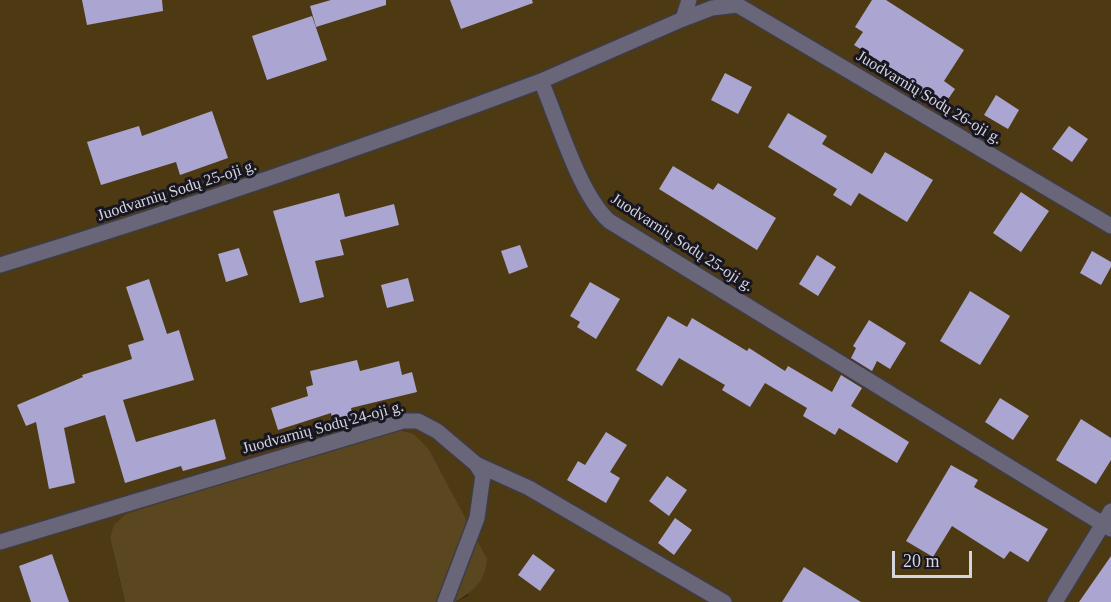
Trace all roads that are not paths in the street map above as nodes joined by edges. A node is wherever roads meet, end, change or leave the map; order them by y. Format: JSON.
{"nodes":[{"id":1,"x":689,"y":0,"type":"edge"},
{"id":2,"x":733,"y":3,"type":"edge"},
{"id":3,"x":683,"y":19,"type":"junction"},
{"id":4,"x":541,"y":81,"type":"junction"},
{"id":5,"x":1111,"y":226,"type":"edge"},
{"id":6,"x":0,"y":265,"type":"edge"},
{"id":7,"x":476,"y":464,"type":"junction"},
{"id":8,"x":1108,"y":522,"type":"edge"},
{"id":9,"x":0,"y":542,"type":"edge"},
{"id":10,"x":445,"y":602,"type":"edge"},
{"id":11,"x":724,"y":602,"type":"edge"},
{"id":12,"x":1055,"y":602,"type":"edge"}],
"edges":[{"from":1,"to":3,"type":"street"},
{"from":2,"to":3,"type":"street"},
{"from":2,"to":5,"type":"street","name":"Juodvarnių Sodų 26-oji g."},
{"from":3,"to":4,"type":"street"},
{"from":4,"to":6,"type":"street","name":"Juodvarnių Sodų 25-oji g."},
{"from":4,"to":8,"type":"street","name":"Juodvarnių Sodų 25-oji g."},
{"from":7,"to":9,"type":"street","name":"Juodvarnių Sodų 24-oji g."},
{"from":7,"to":10,"type":"street"},
{"from":7,"to":11,"type":"street","name":"Juodvarnių Sodų 24-oji g."},
{"from":8,"to":12,"type":"street"}]}
